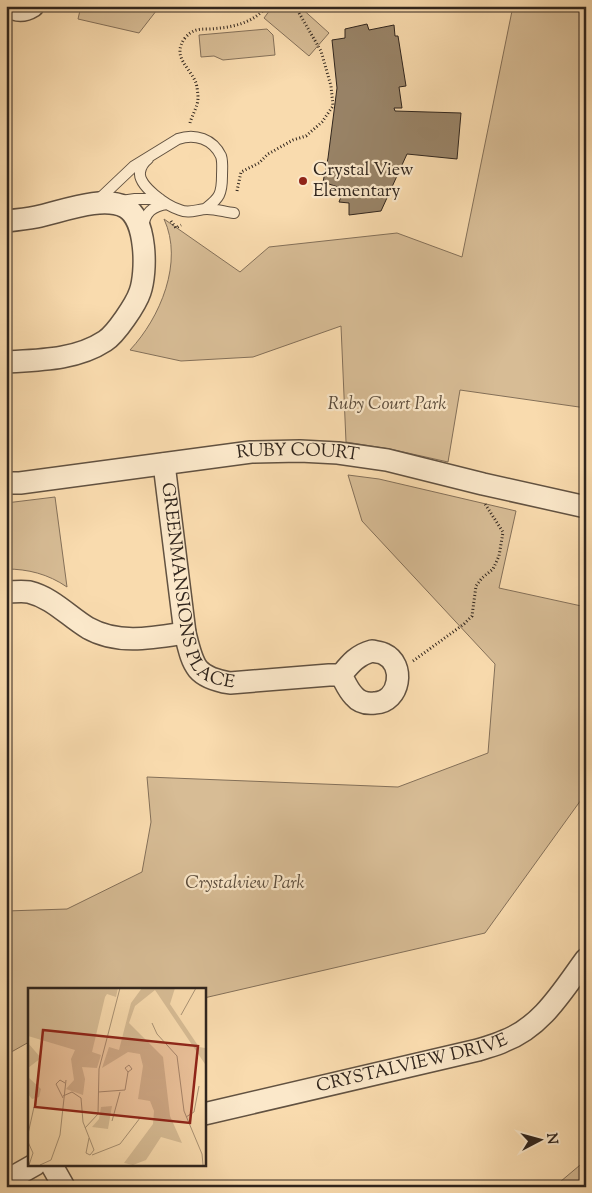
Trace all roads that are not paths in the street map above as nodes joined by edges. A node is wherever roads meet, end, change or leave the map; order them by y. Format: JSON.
{"nodes":[{"id":1,"x":9,"y":6,"type":"edge"},
{"id":2,"x":33,"y":6,"type":"edge"},
{"id":3,"x":153,"y":154,"type":"junction"},
{"id":4,"x":164,"y":202,"type":"junction"},
{"id":5,"x":102,"y":203,"type":"junction"},
{"id":6,"x":205,"y":209,"type":"junction"},
{"id":7,"x":232,"y":213,"type":"road end"},
{"id":8,"x":6,"y":221,"type":"edge"},
{"id":9,"x":142,"y":232,"type":"junction"},
{"id":10,"x":6,"y":362,"type":"edge"},
{"id":11,"x":164,"y":464,"type":"junction"},
{"id":12,"x":6,"y":483,"type":"edge"},
{"id":13,"x":586,"y":506,"type":"edge"},
{"id":14,"x":6,"y":592,"type":"edge"},
{"id":15,"x":185,"y":633,"type":"junction"},
{"id":16,"x":341,"y":675,"type":"dead end"},
{"id":17,"x":586,"y":959,"type":"edge"},
{"id":18,"x":205,"y":1114,"type":"edge"},
{"id":19,"x":32,"y":1166,"type":"edge"},
{"id":20,"x":52,"y":1166,"type":"edge"},
{"id":21,"x":6,"y":1181,"type":"edge"},
{"id":22,"x":64,"y":1187,"type":"edge"}],
"edges":[{"from":1,"to":2,"type":"street"},
{"from":3,"to":4,"type":"lane"},
{"from":3,"to":5,"type":"lane"},
{"from":3,"to":6,"type":"lane"},
{"from":4,"to":5,"type":"lane"},
{"from":4,"to":6,"type":"lane"},
{"from":4,"to":9,"type":"lane"},
{"from":5,"to":8,"type":"street"},
{"from":5,"to":9,"type":"street"},
{"from":6,"to":7,"type":"lane"},
{"from":9,"to":10,"type":"street"},
{"from":11,"to":12,"type":"street","name":"RUBY COURT"},
{"from":11,"to":13,"type":"street","name":"RUBY COURT"},
{"from":11,"to":15,"type":"street","name":"GREENMANSIONS PLACE"},
{"from":14,"to":15,"type":"street"},
{"from":15,"to":16,"type":"street","name":"GREENMANSIONS PLACE"},
{"from":17,"to":18,"type":"street","name":"CRYSTALVIEW DRIVE"},
{"from":19,"to":21,"type":"street"},
{"from":20,"to":22,"type":"street"}]}
